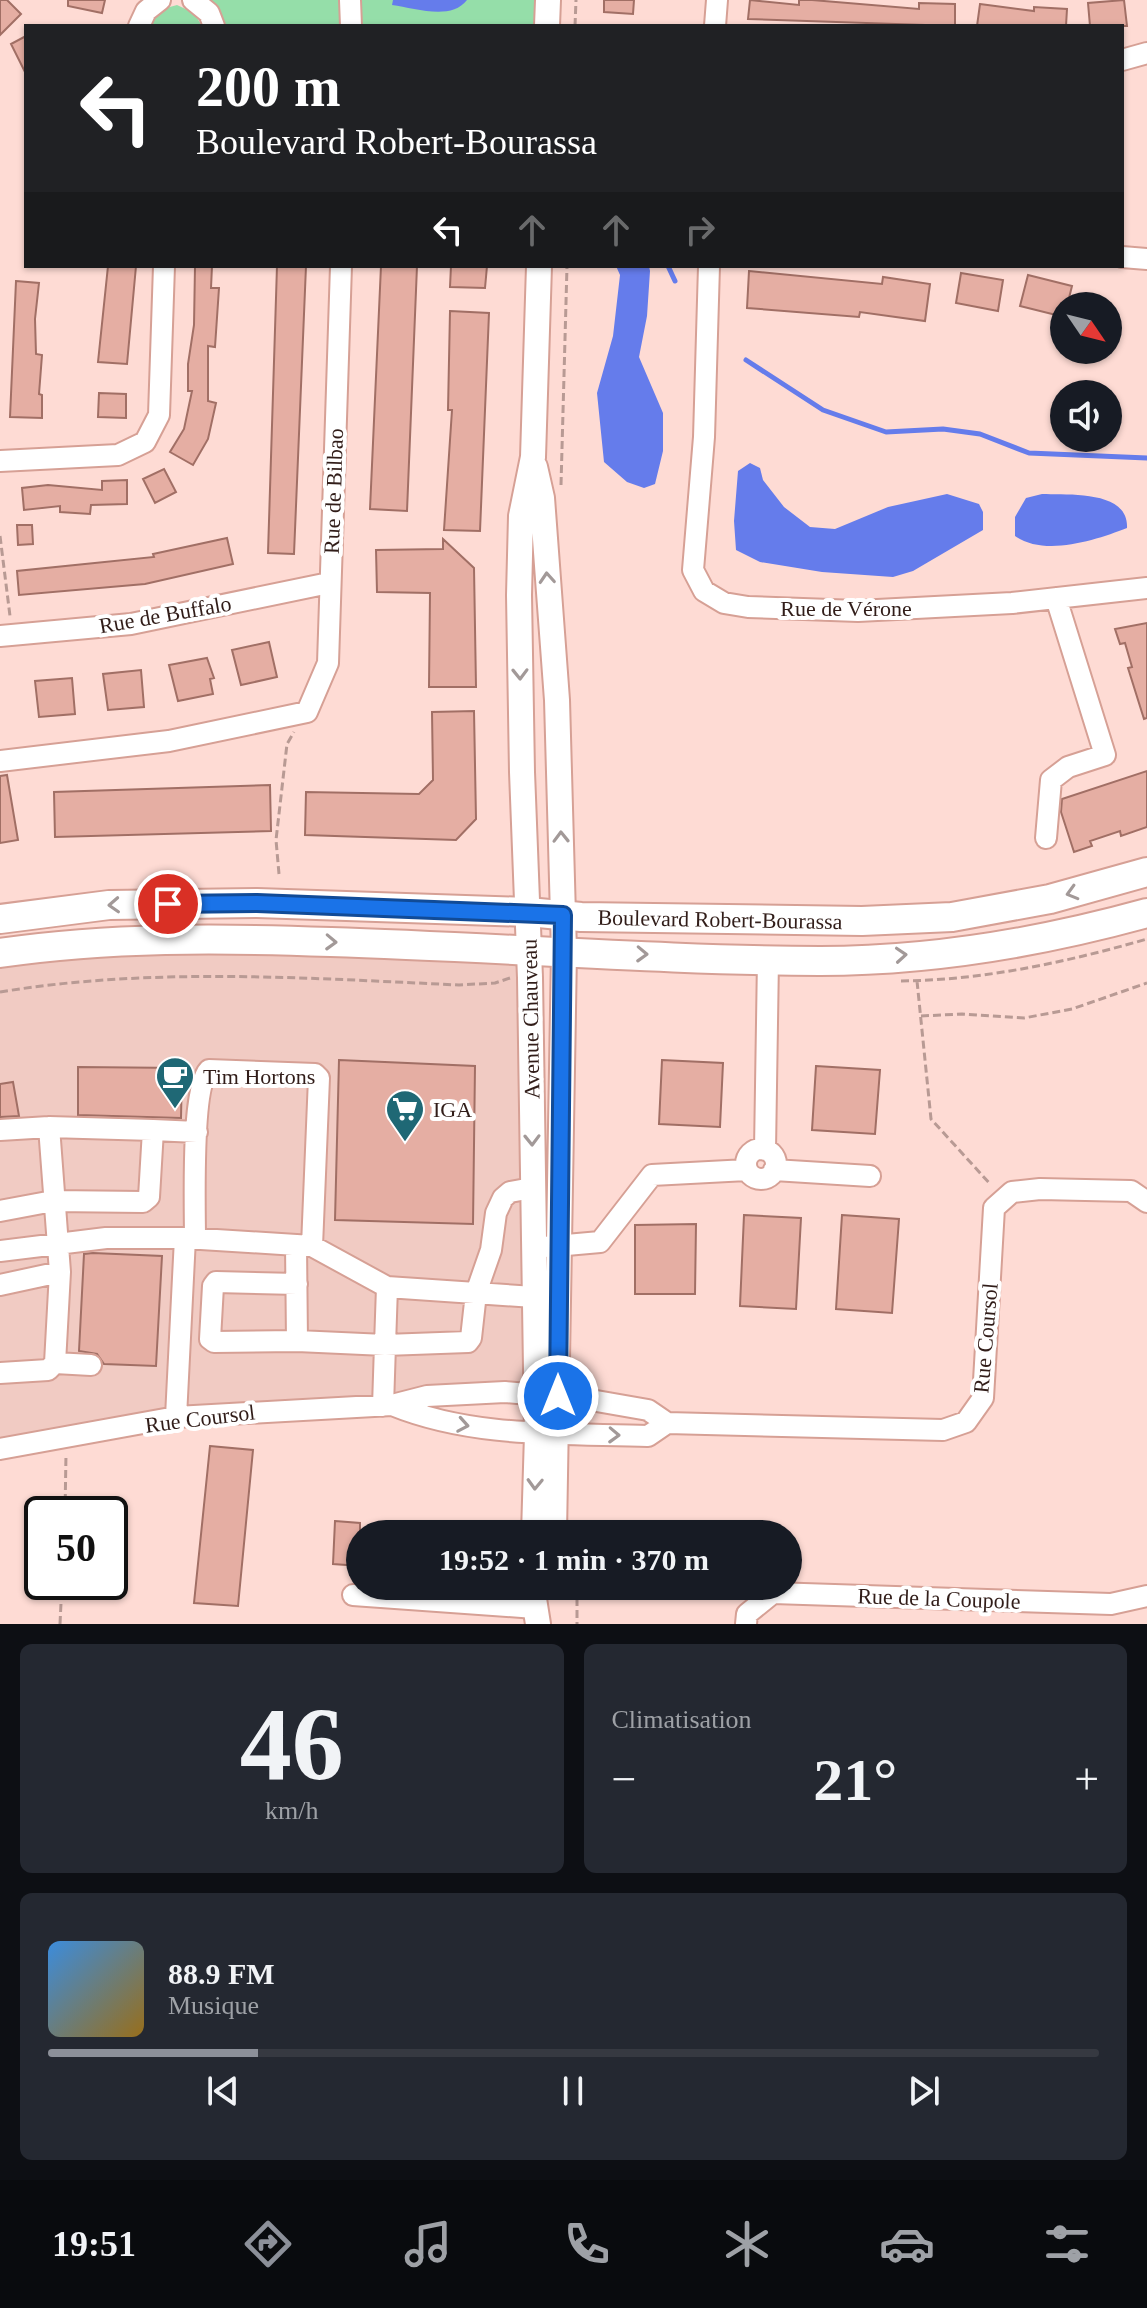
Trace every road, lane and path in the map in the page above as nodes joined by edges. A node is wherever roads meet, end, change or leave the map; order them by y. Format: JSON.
{"nodes":[{"id":1,"x":193,"y":0,"type":"edge"},
{"id":2,"x":350,"y":0,"type":"edge"},
{"id":3,"x":548,"y":0,"type":"edge"},
{"id":4,"x":576,"y":0,"type":"edge"},
{"id":5,"x":717,"y":0,"type":"edge"},
{"id":6,"x":156,"y":1,"type":"edge"},
{"id":7,"x":140,"y":24,"type":"edge"},
{"id":8,"x":213,"y":24,"type":"edge"},
{"id":9,"x":351,"y":24,"type":"edge"},
{"id":10,"x":547,"y":24,"type":"edge"},
{"id":11,"x":575,"y":24,"type":"edge"},
{"id":12,"x":715,"y":24,"type":"edge"},
{"id":13,"x":1147,"y":53,"type":"edge"},
{"id":14,"x":1124,"y":59,"type":"edge"},
{"id":15,"x":1124,"y":257,"type":"edge"},
{"id":16,"x":1147,"y":259,"type":"edge"},
{"id":17,"x":164,"y":268,"type":"edge"},
{"id":18,"x":341,"y":268,"type":"edge"},
{"id":19,"x":539,"y":268,"type":"edge"},
{"id":20,"x":709,"y":268,"type":"edge"},
{"id":21,"x":533,"y":457,"type":"junction"},
{"id":22,"x":0,"y":461,"type":"edge"},
{"id":23,"x":0,"y":536,"type":"edge"},
{"id":24,"x":329,"y":583,"type":"junction"},
{"id":25,"x":1147,"y":588,"type":"edge"},
{"id":26,"x":1056,"y":598,"type":"junction"},
{"id":27,"x":6,"y":635,"type":"edge"},
{"id":28,"x":307,"y":712,"type":"junction"},
{"id":29,"x":0,"y":761,"type":"edge"},
{"id":30,"x":1046,"y":838,"type":"dead end"},
{"id":31,"x":1147,"y":872,"type":"edge"},
{"id":32,"x":279,"y":874,"type":"dead end"},
{"id":33,"x":528,"y":912,"type":"junction"},
{"id":34,"x":1147,"y":913,"type":"edge"},
{"id":35,"x":563,"y":915,"type":"junction"},
{"id":36,"x":0,"y":919,"type":"edge"},
{"id":37,"x":529,"y":950,"type":"junction"},
{"id":38,"x":564,"y":952,"type":"junction"},
{"id":39,"x":0,"y":953,"type":"edge"},
{"id":40,"x":768,"y":959,"type":"junction"},
{"id":41,"x":917,"y":973,"type":"dead end"},
{"id":42,"x":502,"y":978,"type":"dead end"},
{"id":43,"x":1147,"y":983,"type":"edge"},
{"id":44,"x":0,"y":992,"type":"edge"},
{"id":45,"x":921,"y":1016,"type":"junction"},
{"id":46,"x":49,"y":1127,"type":"junction"},
{"id":47,"x":0,"y":1130,"type":"edge"},
{"id":48,"x":153,"y":1130,"type":"junction"},
{"id":49,"x":197,"y":1132,"type":"junction"},
{"id":50,"x":765,"y":1150,"type":"junction"},
{"id":51,"x":747,"y":1170,"type":"junction"},
{"id":52,"x":774,"y":1170,"type":"junction"},
{"id":53,"x":870,"y":1176,"type":"dead end"},
{"id":54,"x":532,"y":1188,"type":"junction"},
{"id":55,"x":1004,"y":1199,"type":"junction"},
{"id":56,"x":53,"y":1201,"type":"junction"},
{"id":57,"x":1147,"y":1202,"type":"edge"},
{"id":58,"x":0,"y":1211,"type":"edge"},
{"id":59,"x":190,"y":1238,"type":"junction"},
{"id":60,"x":56,"y":1243,"type":"junction"},
{"id":61,"x":304,"y":1245,"type":"junction"},
{"id":62,"x":559,"y":1246,"type":"junction"},
{"id":63,"x":533,"y":1247,"type":"junction"},
{"id":64,"x":0,"y":1251,"type":"edge"},
{"id":65,"x":60,"y":1272,"type":"junction"},
{"id":66,"x":297,"y":1284,"type":"junction"},
{"id":67,"x":0,"y":1285,"type":"edge"},
{"id":68,"x":387,"y":1287,"type":"junction"},
{"id":69,"x":476,"y":1293,"type":"junction"},
{"id":70,"x":534,"y":1297,"type":"junction"},
{"id":71,"x":297,"y":1341,"type":"junction"},
{"id":72,"x":385,"y":1345,"type":"junction"},
{"id":73,"x":55,"y":1363,"type":"junction"},
{"id":74,"x":91,"y":1365,"type":"dead end"},
{"id":75,"x":0,"y":1373,"type":"edge"},
{"id":76,"x":547,"y":1396,"type":"junction"},
{"id":77,"x":388,"y":1405,"type":"junction"},
{"id":78,"x":176,"y":1417,"type":"junction"},
{"id":79,"x":667,"y":1423,"type":"junction"},
{"id":80,"x":547,"y":1434,"type":"junction"},
{"id":81,"x":67,"y":1438,"type":"junction"},
{"id":82,"x":3,"y":1450,"type":"edge"},
{"id":83,"x":65,"y":1496,"type":"edge"},
{"id":84,"x":536,"y":1520,"type":"edge"},
{"id":85,"x":553,"y":1520,"type":"edge"},
{"id":86,"x":1147,"y":1596,"type":"edge"},
{"id":87,"x":61,"y":1600,"type":"edge"},
{"id":88,"x":414,"y":1600,"type":"edge"},
{"id":89,"x":577,"y":1600,"type":"edge"},
{"id":90,"x":536,"y":1610,"type":"edge"},
{"id":91,"x":60,"y":1624,"type":"edge"},
{"id":92,"x":577,"y":1624,"type":"edge"},
{"id":93,"x":746,"y":1624,"type":"edge"}],
"edges":[{"from":1,"to":8,"type":"street"},
{"from":2,"to":9,"type":"street"},
{"from":3,"to":10,"type":"main road"},
{"from":4,"to":11,"type":"path"},
{"from":5,"to":12,"type":"street"},
{"from":6,"to":7,"type":"street"},
{"from":13,"to":14,"type":"street"},
{"from":15,"to":16,"type":"street"},
{"from":17,"to":22,"type":"street"},
{"from":18,"to":24,"type":"street","name":"Rue de Bilbao"},
{"from":19,"to":21,"type":"main road","name":"Avenue Chauveau"},
{"from":20,"to":26,"type":"street","name":"Rue de Vérone"},
{"from":21,"to":33,"type":"main road","name":"Avenue Chauveau","one_way":true},
{"from":35,"to":21,"type":"main road","name":"Avenue Chauveau","one_way":true},
{"from":23,"to":27,"type":"path"},
{"from":24,"to":27,"type":"street","name":"Rue de Buffalo"},
{"from":24,"to":28,"type":"street","name":"Rue de Bilbao"},
{"from":25,"to":26,"type":"street","name":"Rue de Vérone"},
{"from":26,"to":30,"type":"street"},
{"from":28,"to":29,"type":"street"},
{"from":28,"to":32,"type":"path"},
{"from":31,"to":35,"type":"highway","name":"Boulevard Robert-Bourassa","one_way":true},
{"from":33,"to":35,"type":"highway","name":"Boulevard Robert-Bourassa"},
{"from":33,"to":36,"type":"highway","name":"Boulevard Robert-Bourassa","one_way":true},
{"from":33,"to":37,"type":"main road","name":"Avenue Chauveau"},
{"from":40,"to":34,"type":"highway","name":"Boulevard Robert-Bourassa","one_way":true},
{"from":35,"to":38,"type":"main road","name":"Avenue Chauveau"},
{"from":37,"to":38,"type":"highway","name":"Boulevard Robert-Bourassa"},
{"from":39,"to":37,"type":"highway","name":"Boulevard Robert-Bourassa","one_way":true},
{"from":37,"to":54,"type":"main road","name":"Avenue Chauveau","one_way":true},
{"from":38,"to":40,"type":"highway","name":"Boulevard Robert-Bourassa","one_way":true},
{"from":38,"to":62,"type":"main road","name":"Avenue Chauveau"},
{"from":40,"to":50,"type":"street"},
{"from":41,"to":45,"type":"path"},
{"from":42,"to":44,"type":"path"},
{"from":43,"to":45,"type":"path"},
{"from":45,"to":55,"type":"path"},
{"from":46,"to":47,"type":"street"},
{"from":46,"to":48,"type":"street"},
{"from":46,"to":56,"type":"street"},
{"from":48,"to":49,"type":"street"},
{"from":48,"to":56,"type":"street"},
{"from":49,"to":59,"type":"street"},
{"from":49,"to":61,"type":"street"},
{"from":50,"to":51,"type":"street"},
{"from":50,"to":52,"type":"street"},
{"from":51,"to":52,"type":"street"},
{"from":51,"to":62,"type":"street"},
{"from":52,"to":53,"type":"street"},
{"from":54,"to":63,"type":"main road","name":"Avenue Chauveau"},
{"from":54,"to":69,"type":"street"},
{"from":55,"to":57,"type":"street"},
{"from":55,"to":79,"type":"street","name":"Rue Coursol"},
{"from":56,"to":58,"type":"street"},
{"from":56,"to":60,"type":"street"},
{"from":59,"to":60,"type":"street"},
{"from":59,"to":61,"type":"street"},
{"from":59,"to":78,"type":"street"},
{"from":60,"to":64,"type":"street"},
{"from":60,"to":65,"type":"street"},
{"from":61,"to":66,"type":"street"},
{"from":61,"to":68,"type":"street"},
{"from":62,"to":63,"type":"street"},
{"from":62,"to":76,"type":"main road","name":"Avenue Chauveau"},
{"from":63,"to":70,"type":"main road","name":"Avenue Chauveau"},
{"from":65,"to":67,"type":"street"},
{"from":65,"to":73,"type":"street"},
{"from":66,"to":71,"type":"street"},
{"from":66,"to":71,"type":"street"},
{"from":68,"to":69,"type":"street"},
{"from":68,"to":72,"type":"street"},
{"from":69,"to":70,"type":"street"},
{"from":69,"to":72,"type":"street"},
{"from":70,"to":76,"type":"main road","name":"Avenue Chauveau"},
{"from":71,"to":72,"type":"street"},
{"from":72,"to":77,"type":"street"},
{"from":73,"to":74,"type":"street"},
{"from":73,"to":75,"type":"street"},
{"from":76,"to":77,"type":"street","name":"Rue Coursol"},
{"from":76,"to":79,"type":"street","name":"Rue Coursol"},
{"from":76,"to":80,"type":"main road"},
{"from":77,"to":78,"type":"street","name":"Rue Coursol"},
{"from":77,"to":80,"type":"street","name":"Rue Coursol","one_way":true},
{"from":78,"to":81,"type":"street","name":"Rue Coursol"},
{"from":80,"to":79,"type":"street","name":"Rue Coursol","one_way":true},
{"from":80,"to":84,"type":"main road","one_way":true},
{"from":80,"to":85,"type":"main road"},
{"from":81,"to":82,"type":"street","name":"Rue Coursol"},
{"from":81,"to":83,"type":"path"},
{"from":86,"to":93,"type":"street","name":"Rue de la Coupole"},
{"from":87,"to":91,"type":"path"},
{"from":88,"to":90,"type":"street"},
{"from":89,"to":92,"type":"path"}]}
